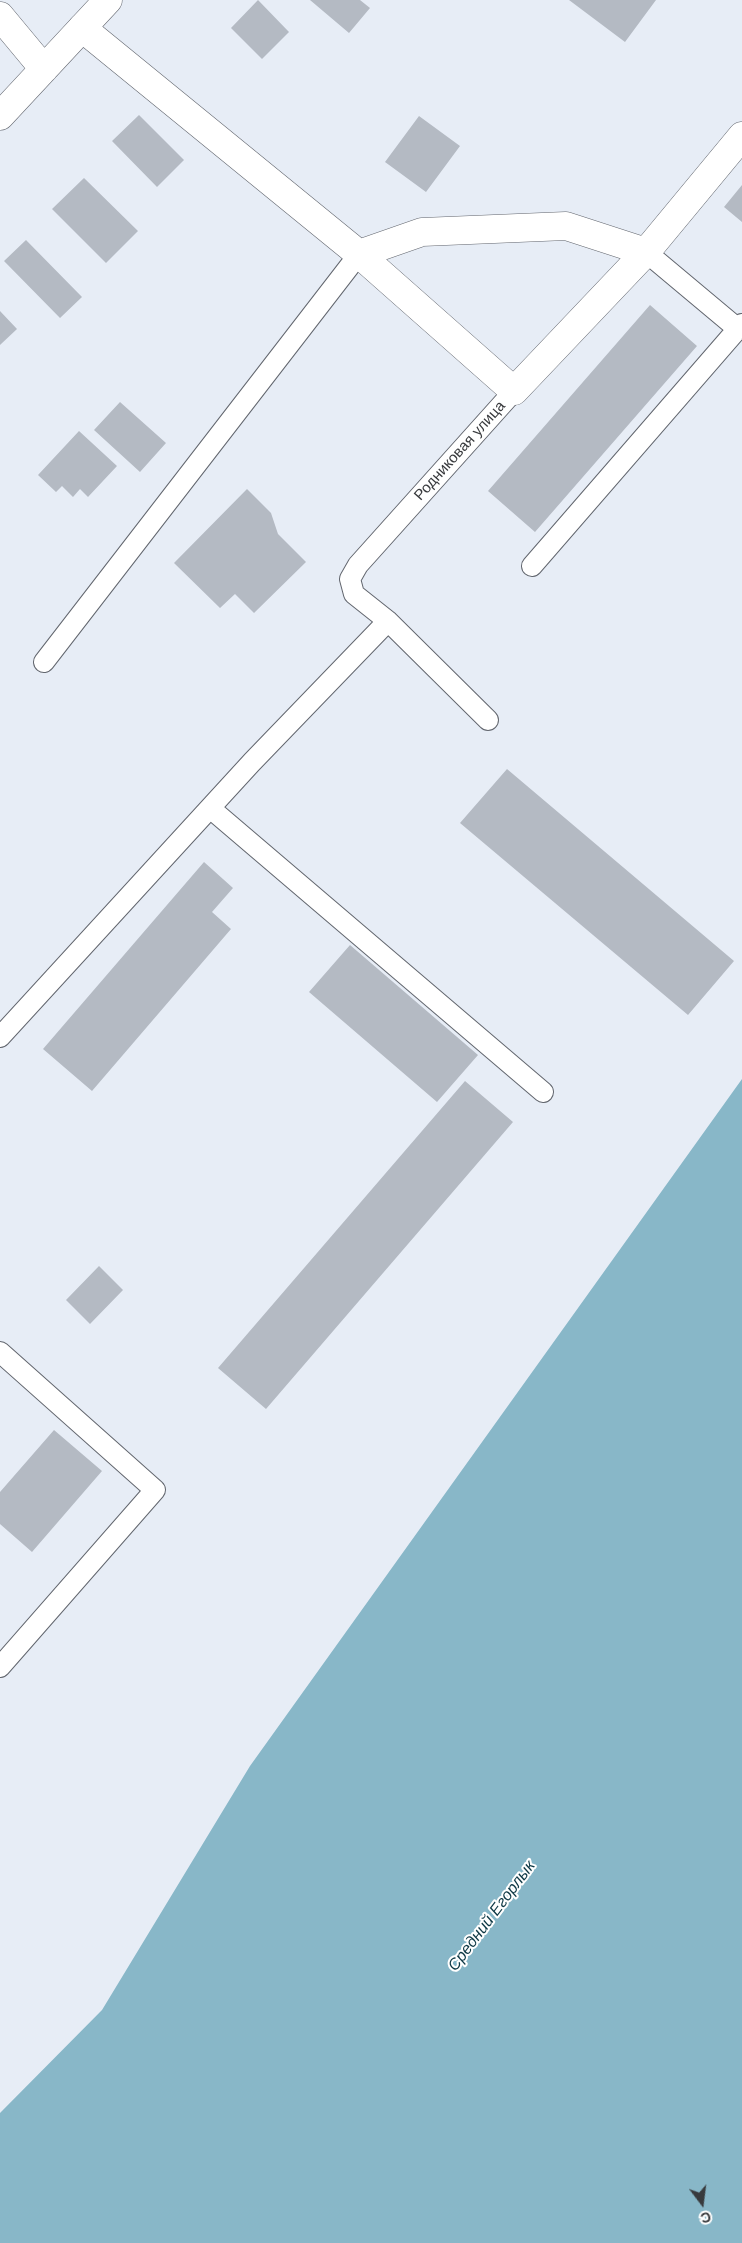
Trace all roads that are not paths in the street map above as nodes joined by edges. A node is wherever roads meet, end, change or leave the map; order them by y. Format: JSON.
{"nodes":[{"id":1,"x":108,"y":0,"type":"edge"},
{"id":2,"x":0,"y":16,"type":"edge"},
{"id":3,"x":82,"y":28,"type":"junction"},
{"id":4,"x":44,"y":69,"type":"junction"},
{"id":5,"x":0,"y":116,"type":"edge"},
{"id":6,"x":742,"y":136,"type":"edge"},
{"id":7,"x":646,"y":252,"type":"junction"},
{"id":8,"x":359,"y":254,"type":"junction"},
{"id":9,"x":740,"y":326,"type":"edge"},
{"id":10,"x":514,"y":390,"type":"junction"},
{"id":11,"x":532,"y":566,"type":"dead end"},
{"id":12,"x":388,"y":621,"type":"junction"},
{"id":13,"x":44,"y":662,"type":"dead end"},
{"id":14,"x":488,"y":720,"type":"dead end"},
{"id":15,"x":210,"y":808,"type":"junction"},
{"id":16,"x":0,"y":1037,"type":"edge"},
{"id":17,"x":544,"y":1092,"type":"dead end"},
{"id":18,"x":0,"y":1352,"type":"edge"},
{"id":19,"x":0,"y":1667,"type":"edge"}],
"edges":[{"from":1,"to":3,"type":"street"},
{"from":2,"to":4,"type":"street"},
{"from":3,"to":4,"type":"street"},
{"from":3,"to":8,"type":"street"},
{"from":4,"to":5,"type":"street"},
{"from":6,"to":7,"type":"street","name":"Родниковая улица"},
{"from":7,"to":8,"type":"street"},
{"from":7,"to":9,"type":"lane"},
{"from":7,"to":10,"type":"street","name":"Родниковая улица"},
{"from":8,"to":10,"type":"street"},
{"from":8,"to":13,"type":"lane"},
{"from":9,"to":11,"type":"lane"},
{"from":10,"to":12,"type":"lane","name":"Родниковая улица"},
{"from":12,"to":14,"type":"lane"},
{"from":12,"to":15,"type":"lane"},
{"from":15,"to":16,"type":"lane"},
{"from":15,"to":17,"type":"lane"},
{"from":18,"to":19,"type":"lane"}]}
